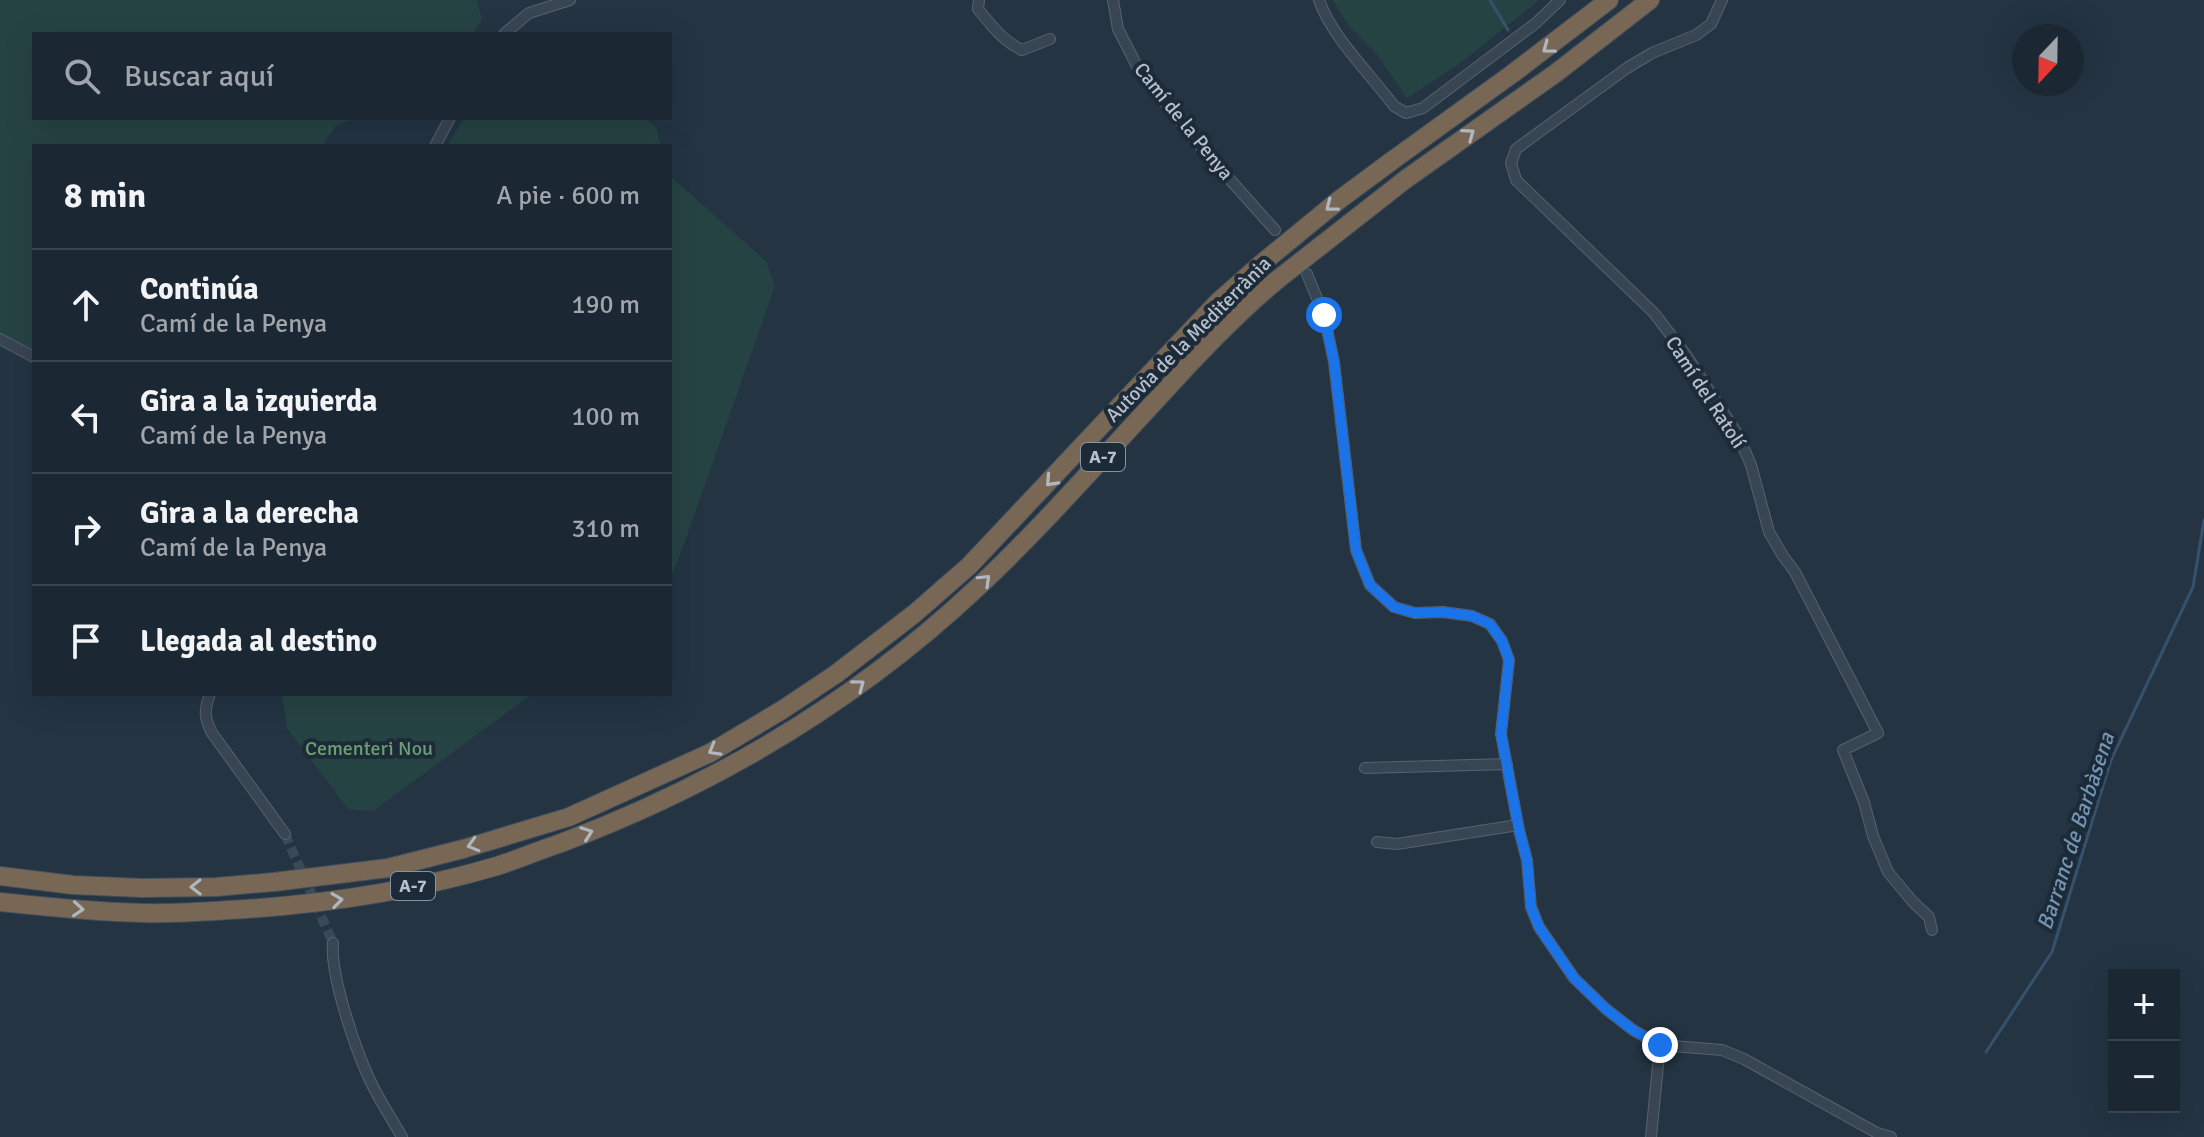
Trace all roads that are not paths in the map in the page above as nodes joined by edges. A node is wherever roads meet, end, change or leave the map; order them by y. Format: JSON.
{"nodes":[{"id":1,"x":570,"y":0,"type":"edge"},
{"id":2,"x":979,"y":0,"type":"edge"},
{"id":3,"x":1113,"y":0,"type":"edge"},
{"id":4,"x":1319,"y":0,"type":"edge"},
{"id":5,"x":1560,"y":0,"type":"edge"},
{"id":6,"x":1609,"y":0,"type":"edge"},
{"id":7,"x":1650,"y":0,"type":"edge"},
{"id":8,"x":1722,"y":0,"type":"edge"},
{"id":9,"x":506,"y":32,"type":"edge"},
{"id":10,"x":1050,"y":39,"type":"dead end"},
{"id":11,"x":449,"y":120,"type":"edge"},
{"id":12,"x":436,"y":144,"type":"edge"},
{"id":13,"x":1275,"y":230,"type":"dead end"},
{"id":14,"x":1307,"y":274,"type":"dead end"},
{"id":15,"x":0,"y":339,"type":"edge"},
{"id":16,"x":32,"y":356,"type":"edge"},
{"id":17,"x":209,"y":696,"type":"edge"},
{"id":18,"x":1507,"y":764,"type":"junction"},
{"id":19,"x":1365,"y":768,"type":"dead end"},
{"id":20,"x":1518,"y":825,"type":"junction"},
{"id":21,"x":285,"y":834,"type":"tunnel mouth"},
{"id":22,"x":1377,"y":842,"type":"dead end"},
{"id":23,"x":0,"y":876,"type":"edge"},
{"id":24,"x":0,"y":902,"type":"edge"},
{"id":25,"x":1932,"y":930,"type":"dead end"},
{"id":26,"x":333,"y":943,"type":"tunnel mouth"},
{"id":27,"x":1660,"y":1045,"type":"junction"},
{"id":28,"x":402,"y":1137,"type":"edge"},
{"id":29,"x":1651,"y":1137,"type":"edge"},
{"id":30,"x":1891,"y":1137,"type":"edge"}],
"edges":[{"from":1,"to":9,"type":"street"},
{"from":2,"to":10,"type":"street"},
{"from":3,"to":13,"type":"street","name":"Camí de la Penya"},
{"from":4,"to":5,"type":"street"},
{"from":6,"to":23,"type":"highway","name":"Autovia de la Mediterrània","number":"A-7","one_way":true,"bridge":true},
{"from":24,"to":7,"type":"highway","name":"Autovia de la Mediterrània","number":"A-7","one_way":true,"bridge":true},
{"from":8,"to":25,"type":"street","name":"Camí del Ratolí"},
{"from":11,"to":12,"type":"street"},
{"from":14,"to":18,"type":"street"},
{"from":15,"to":16,"type":"street"},
{"from":17,"to":21,"type":"street"},
{"from":18,"to":19,"type":"street"},
{"from":18,"to":20,"type":"street"},
{"from":20,"to":22,"type":"street"},
{"from":20,"to":27,"type":"street"},
{"from":26,"to":28,"type":"street"},
{"from":27,"to":29,"type":"street"},
{"from":27,"to":30,"type":"street"}]}
